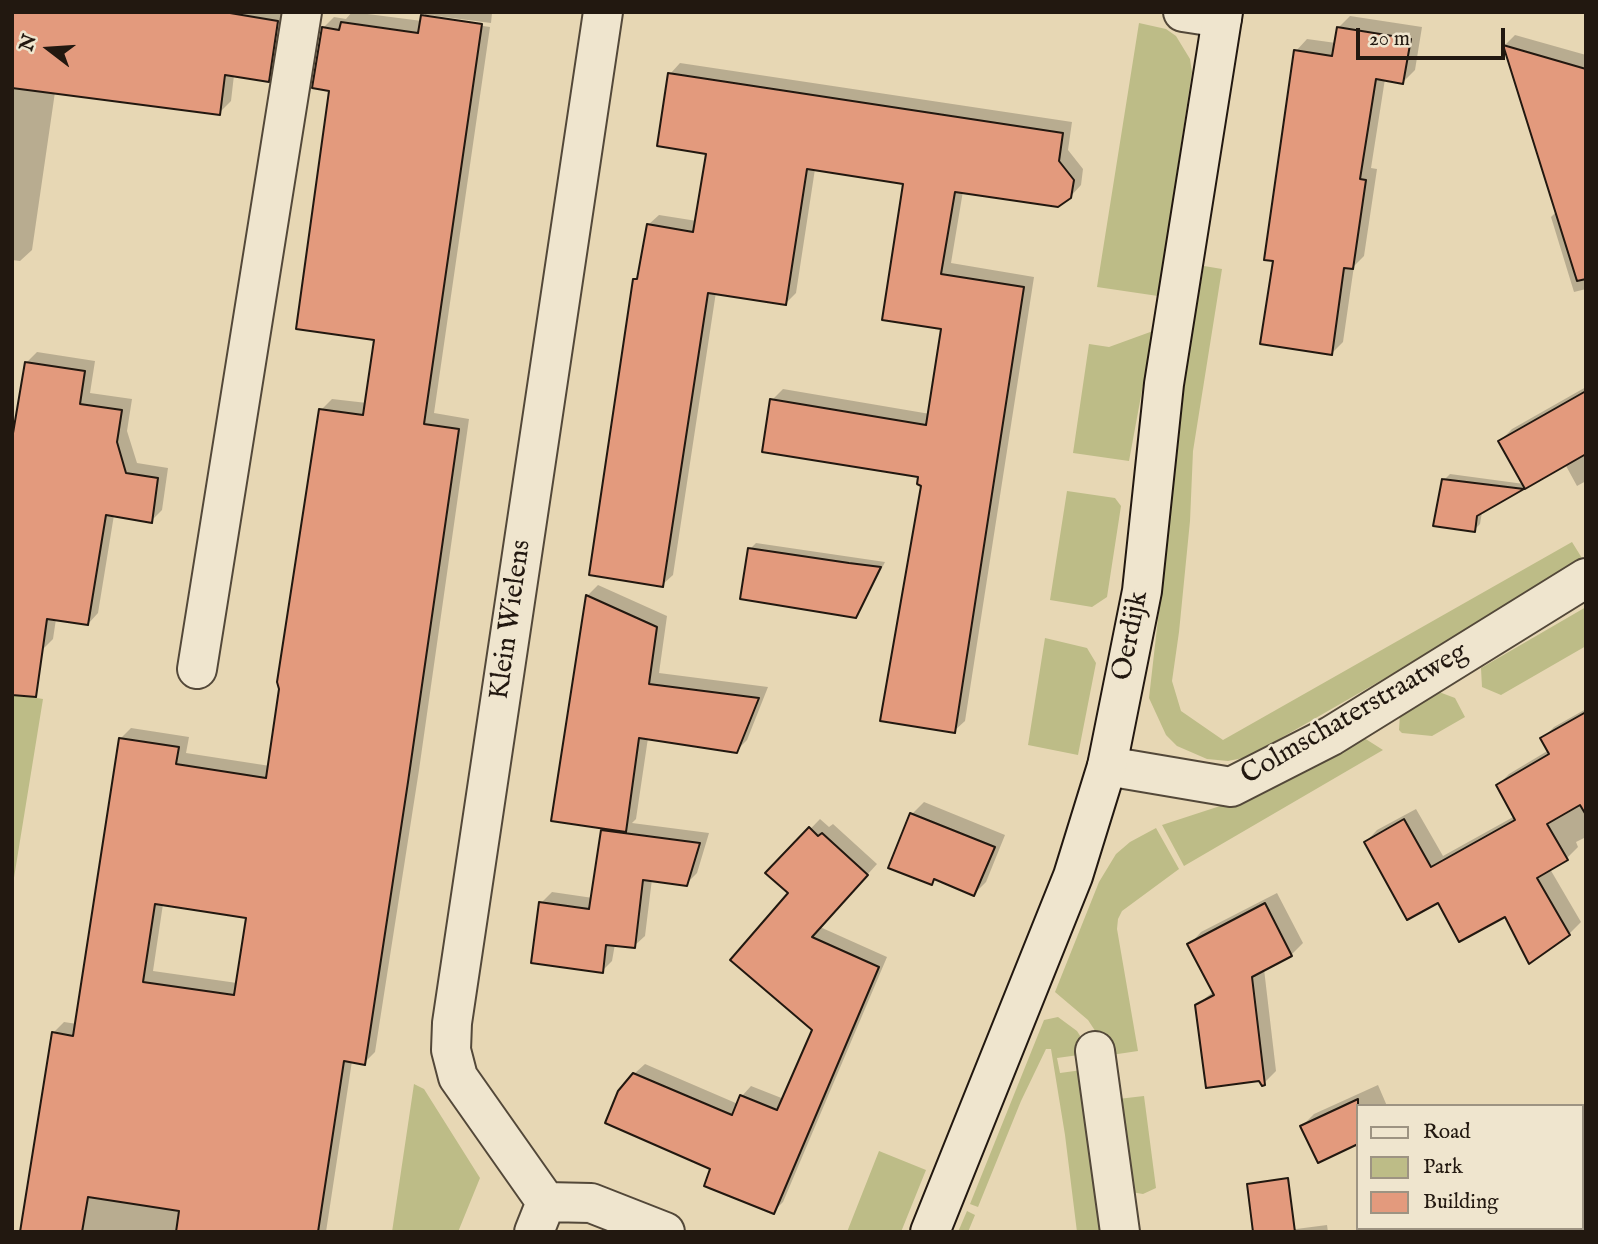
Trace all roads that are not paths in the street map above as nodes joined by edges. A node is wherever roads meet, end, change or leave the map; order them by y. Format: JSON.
{"nodes":[{"id":1,"x":302,"y":12,"type":"edge"},
{"id":2,"x":603,"y":12,"type":"edge"},
{"id":3,"x":1183,"y":12,"type":"edge"},
{"id":4,"x":1222,"y":15,"type":"edge"},
{"id":5,"x":1586,"y":578,"type":"edge"},
{"id":6,"x":197,"y":668,"type":"dead end"},
{"id":7,"x":1107,"y":766,"type":"junction"},
{"id":8,"x":1095,"y":1051,"type":"dead end"},
{"id":9,"x":540,"y":1217,"type":"edge"},
{"id":10,"x":666,"y":1232,"type":"edge"},
{"id":11,"x":930,"y":1232,"type":"edge"},
{"id":12,"x":1120,"y":1232,"type":"edge"}],
"edges":[{"from":1,"to":6,"type":"street"},
{"from":2,"to":9,"type":"street","name":"Klein Wielens"},
{"from":3,"to":4,"type":"street"},
{"from":4,"to":7,"type":"street","name":"Oerdijk"},
{"from":5,"to":7,"type":"street","name":"Colmschaterstraatweg"},
{"from":7,"to":11,"type":"street","name":"Oerdijk"},
{"from":8,"to":12,"type":"street"},
{"from":9,"to":10,"type":"street","name":"Klein Wielens"}]}
